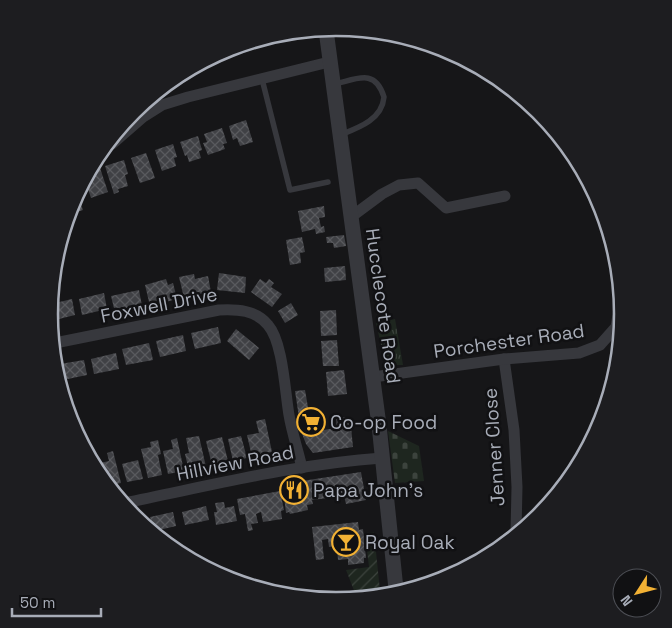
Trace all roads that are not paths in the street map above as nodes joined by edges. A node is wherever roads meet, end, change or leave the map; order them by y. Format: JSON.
{"nodes":[{"id":1,"x":327,"y":37,"type":"edge"},
{"id":2,"x":329,"y":62,"type":"junction"},
{"id":3,"x":262,"y":79,"type":"junction"},
{"id":4,"x":332,"y":85,"type":"junction"},
{"id":5,"x":128,"y":130,"type":"edge"},
{"id":6,"x":340,"y":135,"type":"junction"},
{"id":7,"x":328,"y":182,"type":"dead end"},
{"id":8,"x":505,"y":196,"type":"dead end"},
{"id":9,"x":351,"y":217,"type":"junction"},
{"id":10,"x":613,"y":330,"type":"edge"},
{"id":11,"x":60,"y":342,"type":"edge"},
{"id":12,"x":504,"y":360,"type":"junction"},
{"id":13,"x":373,"y":376,"type":"junction"},
{"id":14,"x":382,"y":458,"type":"junction"},
{"id":15,"x":302,"y":468,"type":"junction"},
{"id":16,"x":132,"y":502,"type":"edge"},
{"id":17,"x":512,"y":529,"type":"edge"},
{"id":18,"x":396,"y":585,"type":"edge"}],
"edges":[{"from":1,"to":2,"type":"street","name":"Hucclecote Road"},
{"from":2,"to":3,"type":"street"},
{"from":2,"to":4,"type":"street","name":"Hucclecote Road"},
{"from":3,"to":5,"type":"street"},
{"from":3,"to":7,"type":"lane"},
{"from":4,"to":6,"type":"street","name":"Hucclecote Road"},
{"from":4,"to":6,"type":"lane"},
{"from":6,"to":9,"type":"street","name":"Hucclecote Road"},
{"from":8,"to":9,"type":"street"},
{"from":9,"to":13,"type":"street","name":"Hucclecote Road"},
{"from":10,"to":12,"type":"street","name":"Porchester Road"},
{"from":11,"to":15,"type":"street","name":"Foxwell Drive"},
{"from":12,"to":13,"type":"street","name":"Porchester Road"},
{"from":12,"to":17,"type":"street","name":"Jenner Close"},
{"from":13,"to":14,"type":"street","name":"Hucclecote Road"},
{"from":14,"to":15,"type":"street","name":"Hillview Road"},
{"from":14,"to":18,"type":"street","name":"Hucclecote Road"},
{"from":15,"to":16,"type":"street","name":"Hillview Road"}]}
